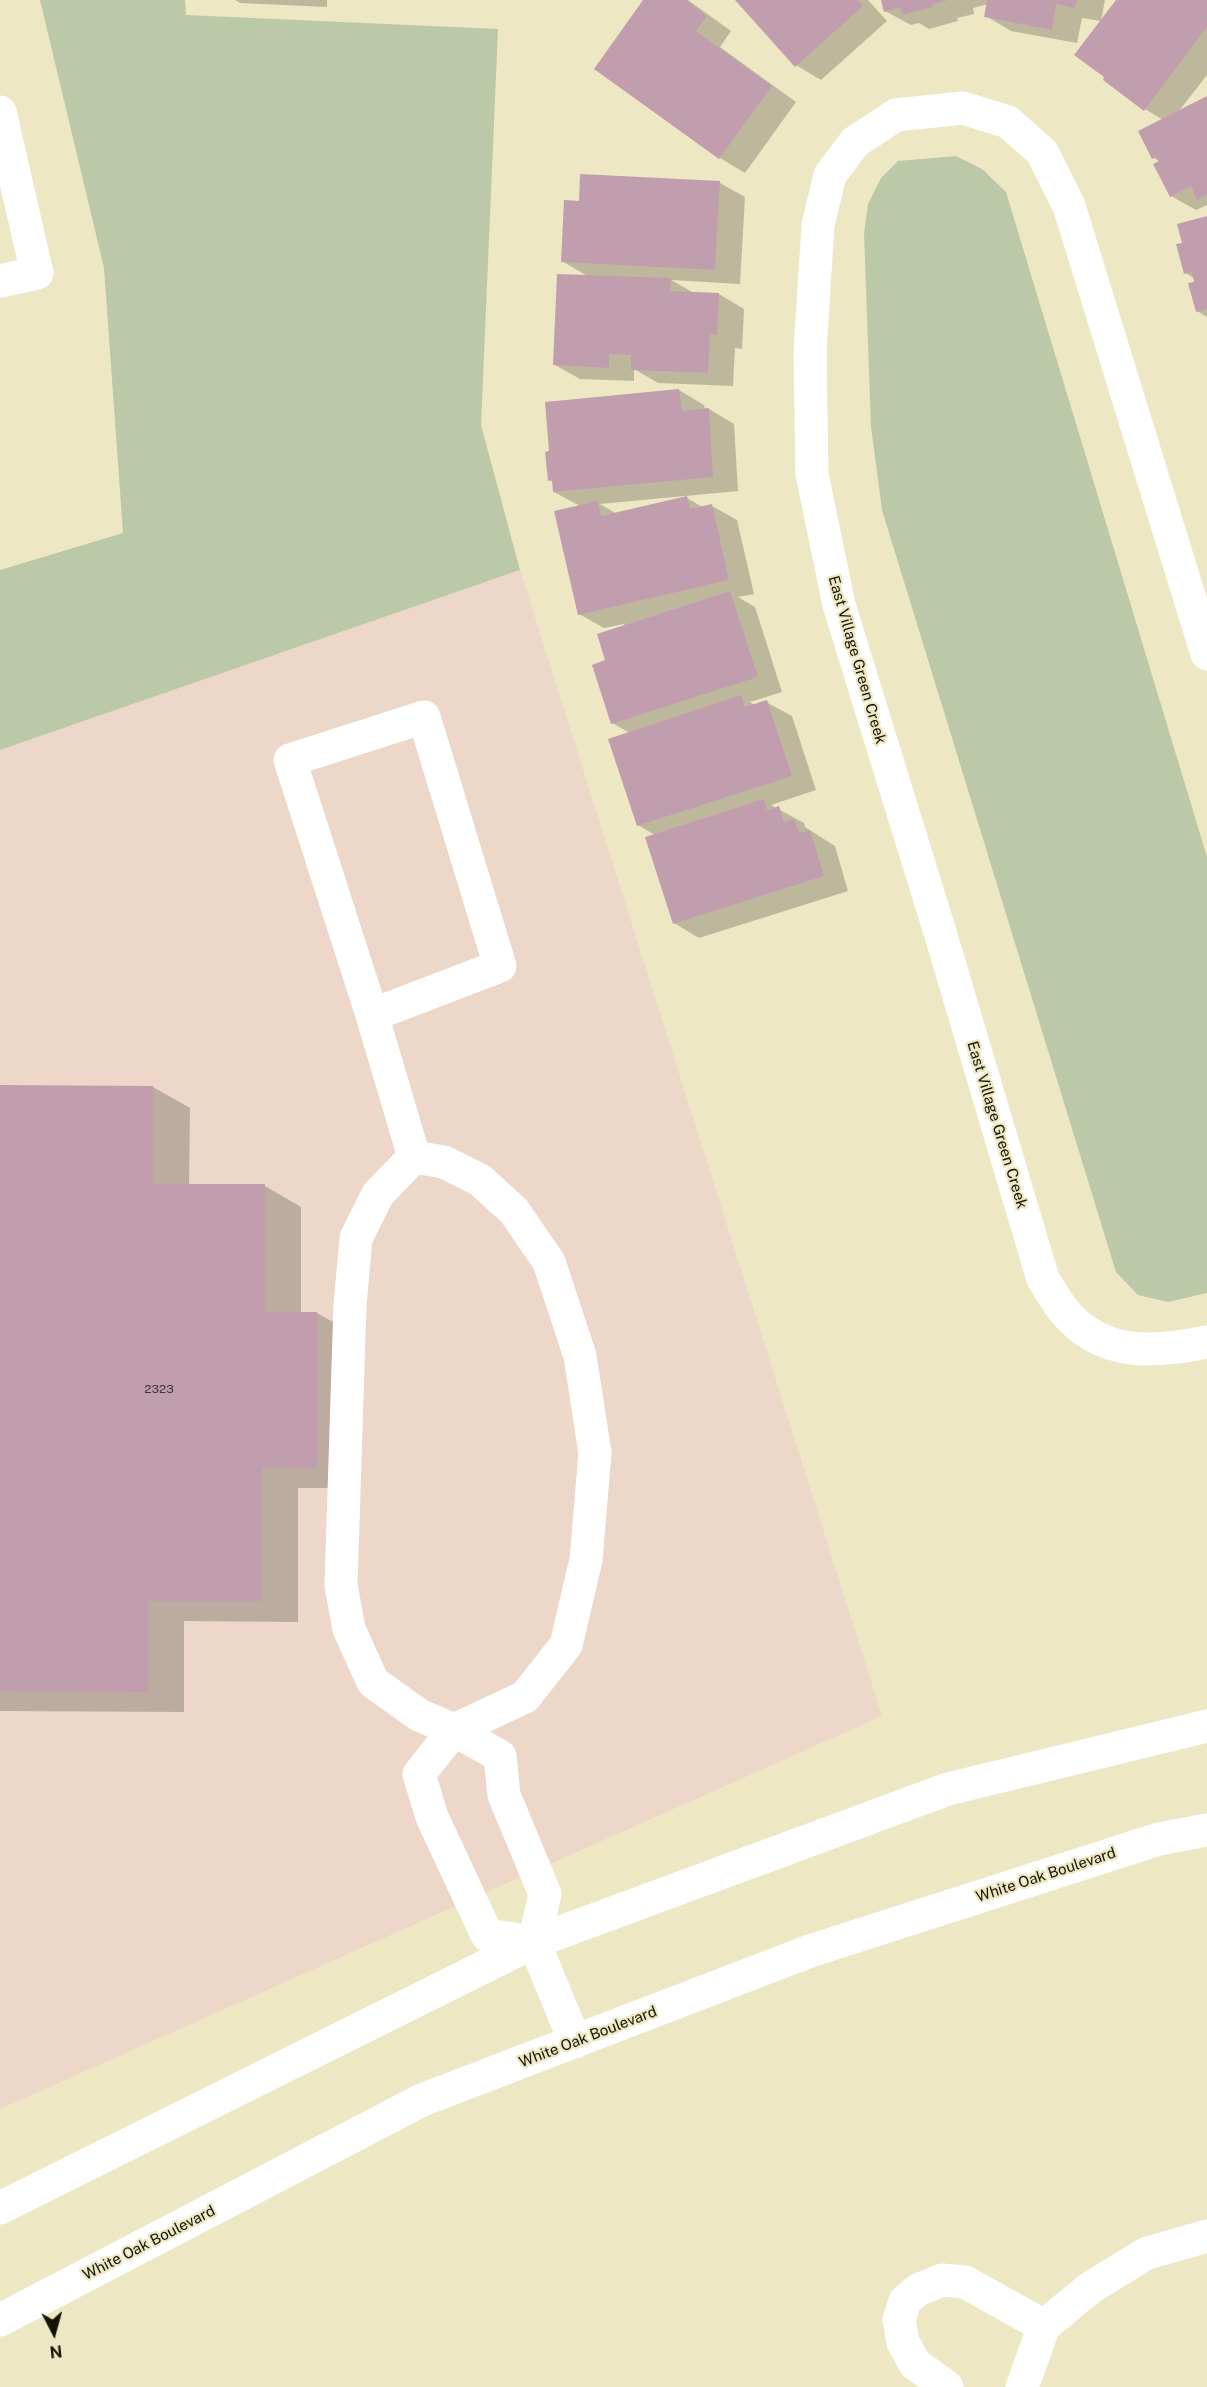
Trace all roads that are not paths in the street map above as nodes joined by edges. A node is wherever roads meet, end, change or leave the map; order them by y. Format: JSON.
{"nodes":[{"id":1,"x":0,"y":112,"type":"edge"},
{"id":2,"x":0,"y":281,"type":"edge"},
{"id":3,"x":1207,"y":654,"type":"edge"},
{"id":4,"x":372,"y":1015,"type":"junction"},
{"id":5,"x":414,"y":1157,"type":"junction"},
{"id":6,"x":1207,"y":1342,"type":"edge"},
{"id":7,"x":1207,"y":1726,"type":"edge"},
{"id":8,"x":454,"y":1730,"type":"junction"},
{"id":9,"x":1207,"y":1830,"type":"edge"},
{"id":10,"x":534,"y":1942,"type":"junction"},
{"id":11,"x":575,"y":2042,"type":"junction"},
{"id":12,"x":0,"y":2208,"type":"edge"},
{"id":13,"x":1207,"y":2236,"type":"edge"},
{"id":14,"x":0,"y":2320,"type":"edge"},
{"id":15,"x":1044,"y":2326,"type":"junction"},
{"id":16,"x":947,"y":2387,"type":"edge"},
{"id":17,"x":1022,"y":2387,"type":"edge"}],
"edges":[{"from":1,"to":2,"type":"street"},
{"from":3,"to":6,"type":"street","name":"East Village Green Creek"},
{"from":4,"to":4,"type":"street"},
{"from":4,"to":5,"type":"street"},
{"from":5,"to":8,"type":"street"},
{"from":5,"to":8,"type":"street"},
{"from":7,"to":10,"type":"street"},
{"from":8,"to":10,"type":"street"},
{"from":8,"to":10,"type":"street"},
{"from":9,"to":11,"type":"street","name":"White Oak Boulevard"},
{"from":10,"to":11,"type":"street"},
{"from":10,"to":12,"type":"street"},
{"from":11,"to":14,"type":"street","name":"White Oak Boulevard"},
{"from":13,"to":15,"type":"street"},
{"from":15,"to":16,"type":"street"},
{"from":15,"to":17,"type":"street"}]}
